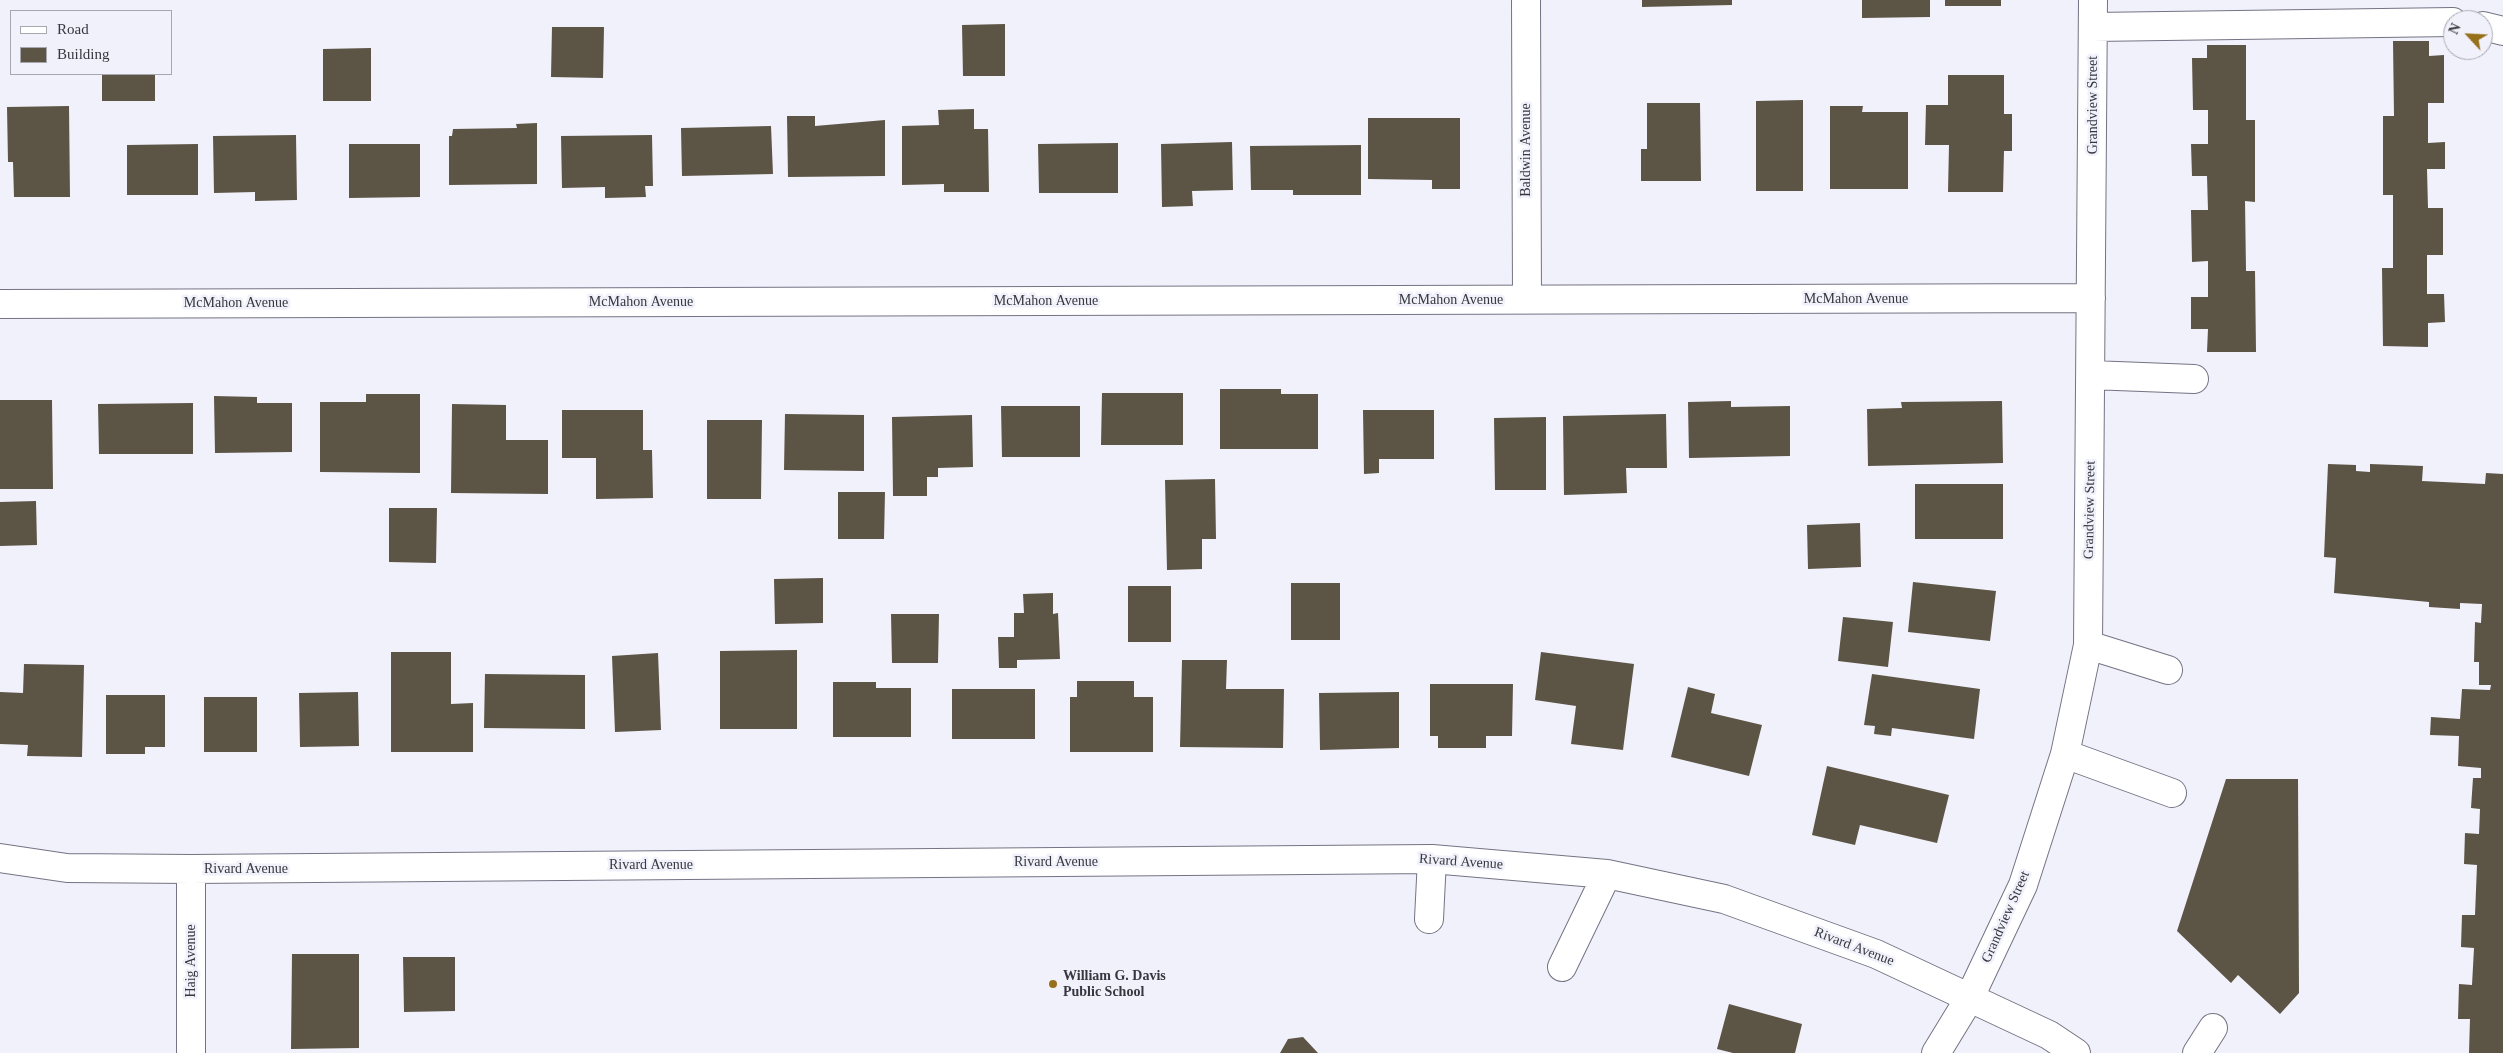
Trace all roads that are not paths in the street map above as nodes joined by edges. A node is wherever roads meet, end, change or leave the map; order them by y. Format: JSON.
{"nodes":[{"id":1,"x":1526,"y":0,"type":"edge"},
{"id":2,"x":2094,"y":0,"type":"edge"},
{"id":3,"x":2443,"y":22,"type":"edge"},
{"id":4,"x":2093,"y":27,"type":"junction"},
{"id":5,"x":2092,"y":298,"type":"junction"},
{"id":6,"x":1527,"y":300,"type":"junction"},
{"id":7,"x":0,"y":304,"type":"edge"},
{"id":8,"x":2091,"y":375,"type":"junction"},
{"id":9,"x":2194,"y":379,"type":"dead end"},
{"id":10,"x":2088,"y":645,"type":"junction"},
{"id":11,"x":2168,"y":670,"type":"dead end"},
{"id":12,"x":2066,"y":754,"type":"junction"},
{"id":13,"x":2172,"y":793,"type":"dead end"},
{"id":14,"x":0,"y":858,"type":"edge"},
{"id":15,"x":1432,"y":859,"type":"junction"},
{"id":16,"x":191,"y":869,"type":"junction"},
{"id":17,"x":1607,"y":874,"type":"junction"},
{"id":18,"x":1429,"y":919,"type":"dead end"},
{"id":19,"x":1562,"y":967,"type":"dead end"},
{"id":20,"x":1969,"y":999,"type":"junction"},
{"id":21,"x":2214,"y":1028,"type":"dead end"},
{"id":22,"x":192,"y":1053,"type":"edge"},
{"id":23,"x":1936,"y":1053,"type":"edge"},
{"id":24,"x":2076,"y":1053,"type":"edge"},
{"id":25,"x":2197,"y":1053,"type":"edge"}],
"edges":[{"from":1,"to":6,"type":"street","name":"Baldwin Avenue"},
{"from":2,"to":4,"type":"street","name":"Grandview Street"},
{"from":3,"to":4,"type":"street"},
{"from":4,"to":5,"type":"street","name":"Grandview Street"},
{"from":5,"to":6,"type":"street","name":"McMahon Avenue"},
{"from":5,"to":8,"type":"street","name":"Grandview Street"},
{"from":6,"to":7,"type":"street","name":"McMahon Avenue"},
{"from":8,"to":9,"type":"street"},
{"from":8,"to":10,"type":"street","name":"Grandview Street"},
{"from":10,"to":11,"type":"street"},
{"from":10,"to":12,"type":"street","name":"Grandview Street"},
{"from":12,"to":13,"type":"street"},
{"from":12,"to":20,"type":"street","name":"Grandview Street"},
{"from":14,"to":16,"type":"street","name":"Rivard Avenue"},
{"from":15,"to":16,"type":"street","name":"Rivard Avenue"},
{"from":15,"to":17,"type":"street","name":"Rivard Avenue"},
{"from":15,"to":18,"type":"street"},
{"from":16,"to":22,"type":"street","name":"Haig Avenue"},
{"from":17,"to":19,"type":"street"},
{"from":17,"to":20,"type":"street","name":"Rivard Avenue"},
{"from":20,"to":23,"type":"street","name":"Grandview Street"},
{"from":20,"to":24,"type":"street","name":"Rivard Avenue"},
{"from":21,"to":25,"type":"street"}]}
